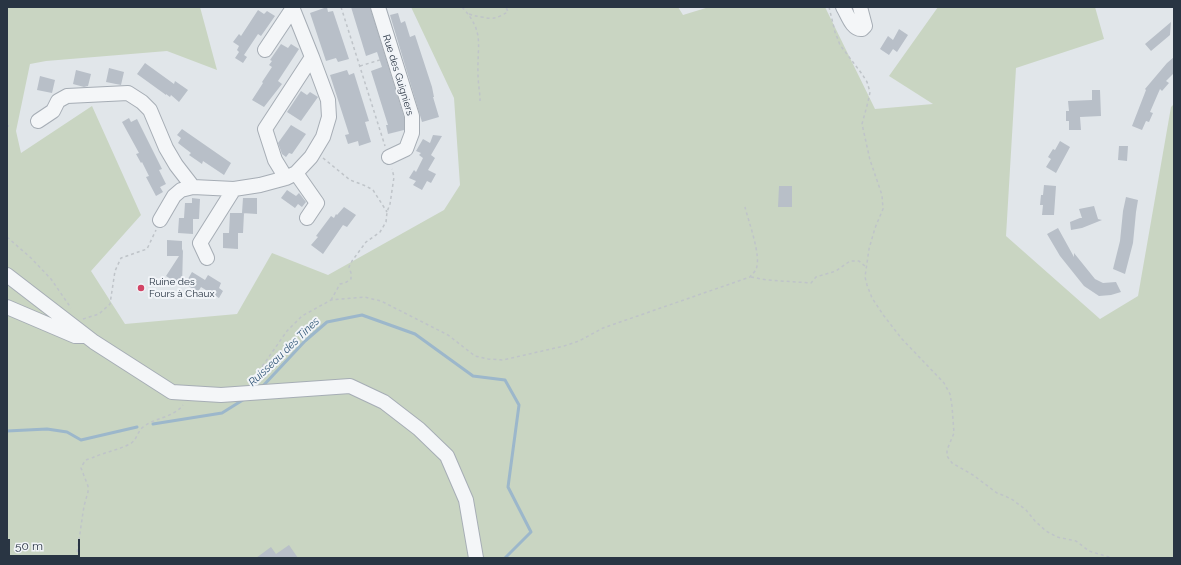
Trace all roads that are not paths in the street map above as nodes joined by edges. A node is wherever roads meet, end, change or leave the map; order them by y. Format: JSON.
{"nodes":[{"id":1,"x":378,"y":7,"type":"edge"},
{"id":2,"x":843,"y":7,"type":"edge"},
{"id":3,"x":860,"y":7,"type":"edge"},
{"id":4,"x":292,"y":8,"type":"edge"},
{"id":5,"x":265,"y":50,"type":"dead end"},
{"id":6,"x":312,"y":57,"type":"junction"},
{"id":7,"x":38,"y":121,"type":"dead end"},
{"id":8,"x":389,"y":157,"type":"road end"},
{"id":9,"x":291,"y":176,"type":"junction"},
{"id":10,"x":193,"y":187,"type":"junction"},
{"id":11,"x":234,"y":189,"type":"junction"},
{"id":12,"x":307,"y":218,"type":"dead end"},
{"id":13,"x":160,"y":220,"type":"road end"},
{"id":14,"x":207,"y":258,"type":"dead end"},
{"id":15,"x":7,"y":275,"type":"edge"},
{"id":16,"x":7,"y":307,"type":"edge"},
{"id":17,"x":85,"y":336,"type":"junction"},
{"id":18,"x":476,"y":558,"type":"edge"}],
"edges":[{"from":1,"to":8,"type":"street","name":"Rue des Guigniers"},
{"from":2,"to":3,"type":"street"},
{"from":4,"to":5,"type":"street"},
{"from":4,"to":6,"type":"street"},
{"from":6,"to":9,"type":"street"},
{"from":6,"to":9,"type":"street"},
{"from":7,"to":10,"type":"street"},
{"from":9,"to":11,"type":"street"},
{"from":9,"to":12,"type":"street"},
{"from":10,"to":11,"type":"street"},
{"from":10,"to":13,"type":"street"},
{"from":11,"to":14,"type":"street"},
{"from":15,"to":17,"type":"street"},
{"from":16,"to":17,"type":"street"},
{"from":17,"to":18,"type":"street"}]}
